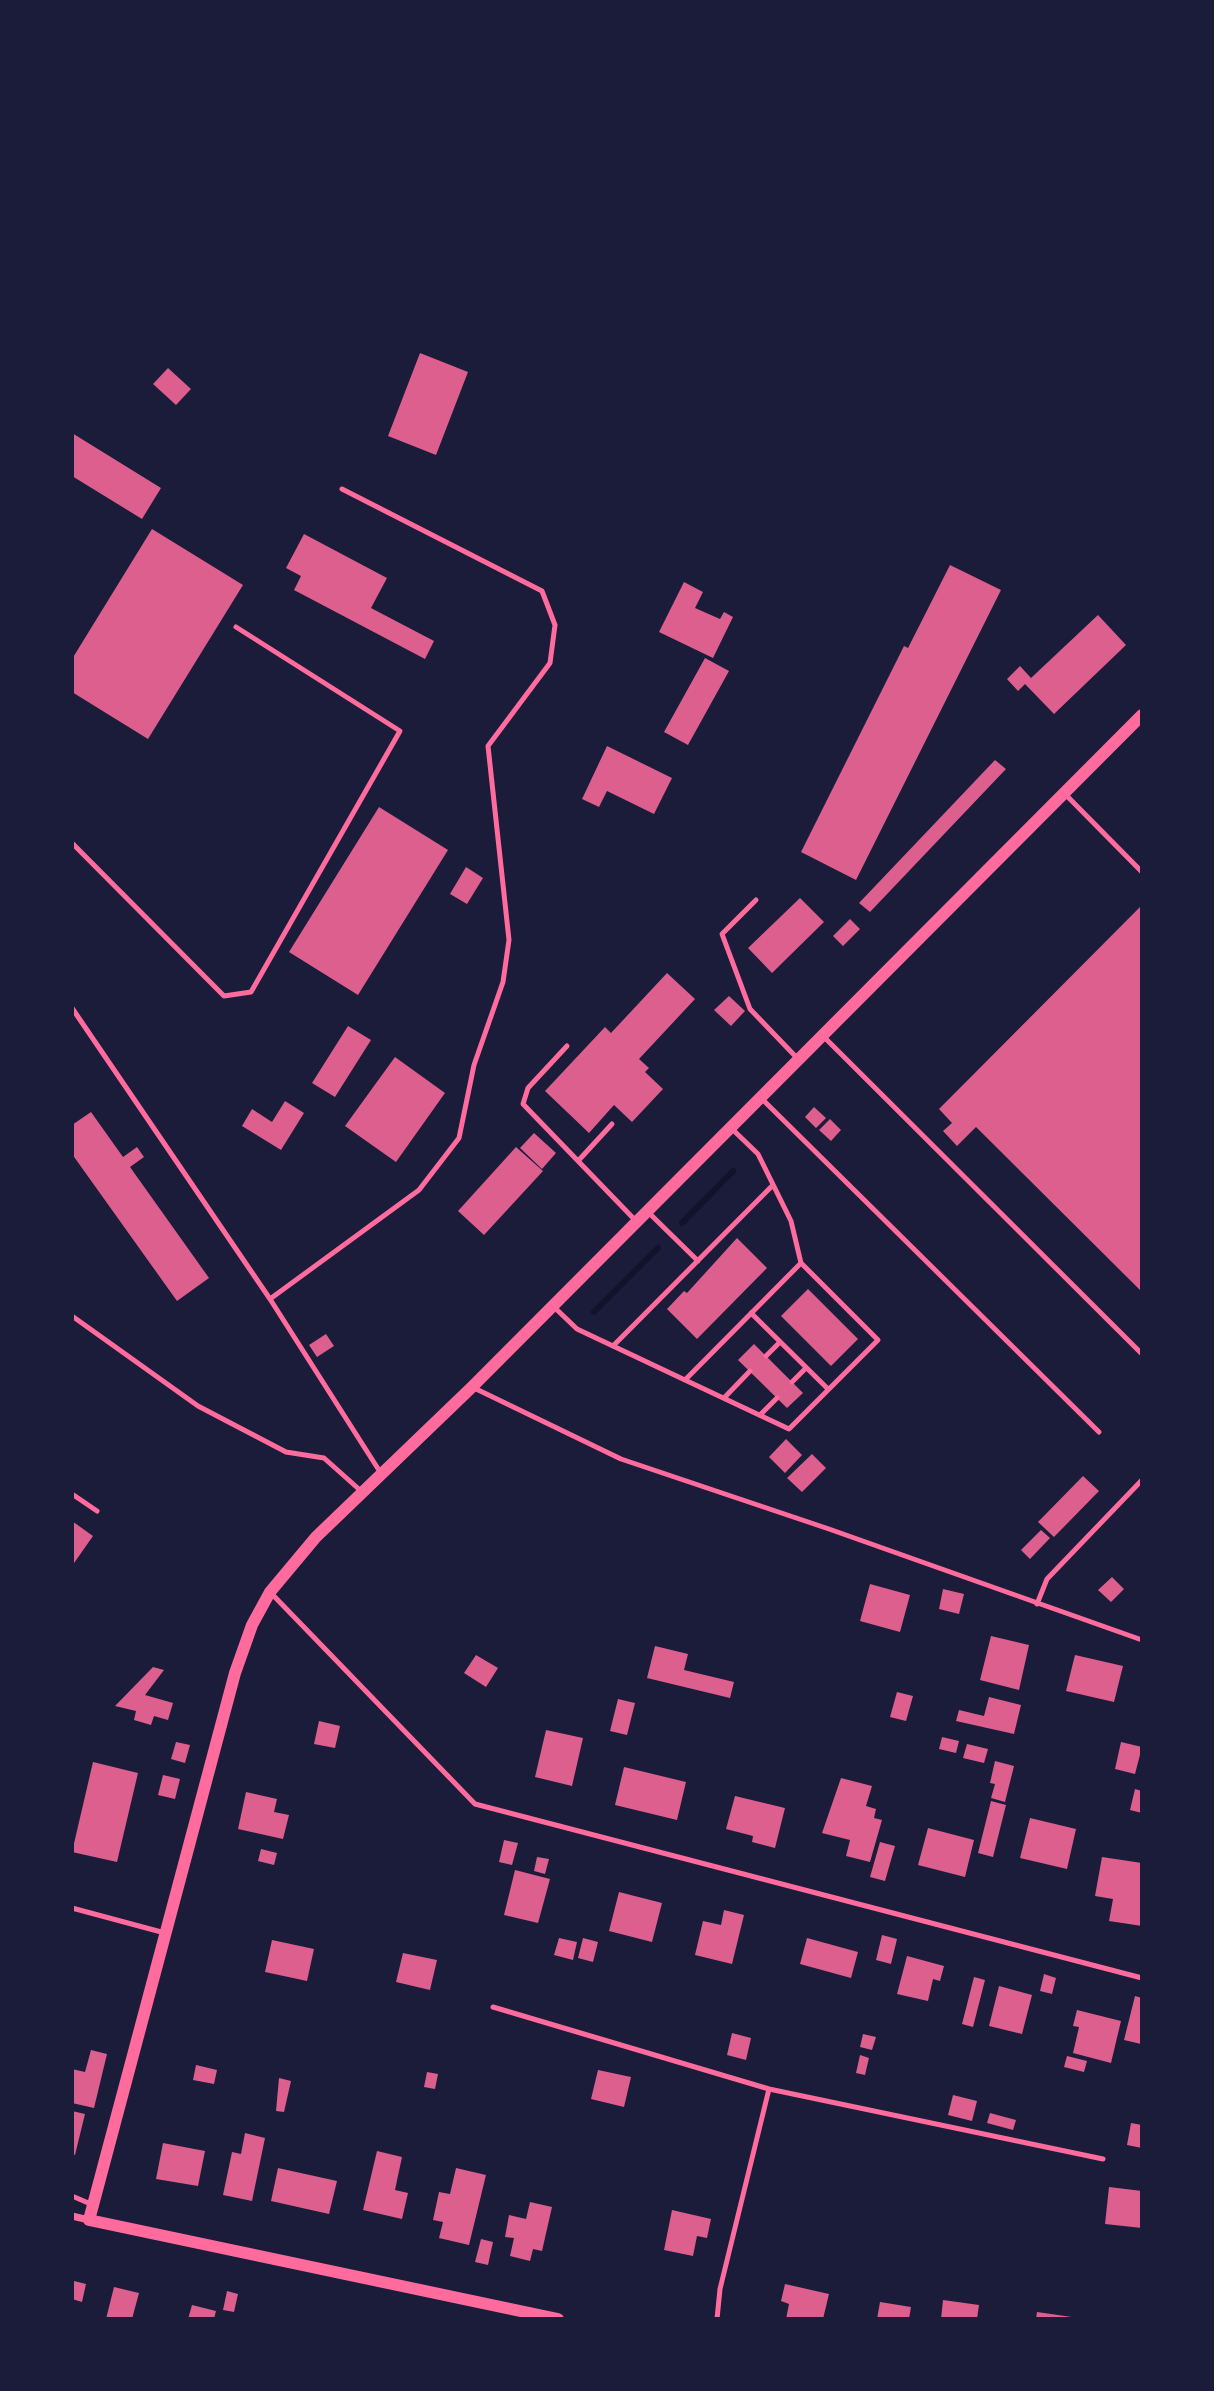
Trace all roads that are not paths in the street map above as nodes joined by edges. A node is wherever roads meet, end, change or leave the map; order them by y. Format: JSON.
{"nodes":[{"id":1,"x":342,"y":489,"type":"dead end"},
{"id":2,"x":236,"y":627,"type":"dead end"},
{"id":3,"x":1142,"y":715,"type":"edge"},
{"id":4,"x":1064,"y":793,"type":"junction"},
{"id":5,"x":72,"y":843,"type":"edge"},
{"id":6,"x":1142,"y":872,"type":"edge"},
{"id":7,"x":756,"y":900,"type":"dead end"},
{"id":8,"x":72,"y":1008,"type":"edge"},
{"id":9,"x":822,"y":1035,"type":"junction"},
{"id":10,"x":567,"y":1046,"type":"dead end"},
{"id":11,"x":798,"y":1059,"type":"junction"},
{"id":12,"x":760,"y":1096,"type":"junction"},
{"id":13,"x":612,"y":1124,"type":"dead end"},
{"id":14,"x":730,"y":1127,"type":"junction"},
{"id":15,"x":578,"y":1160,"type":"junction"},
{"id":16,"x":773,"y":1185,"type":"junction"},
{"id":17,"x":646,"y":1210,"type":"junction"},
{"id":18,"x":636,"y":1221,"type":"junction"},
{"id":19,"x":698,"y":1261,"type":"junction"},
{"id":20,"x":801,"y":1264,"type":"junction"},
{"id":21,"x":270,"y":1299,"type":"junction"},
{"id":22,"x":552,"y":1305,"type":"junction"},
{"id":23,"x":751,"y":1313,"type":"junction"},
{"id":24,"x":72,"y":1316,"type":"edge"},
{"id":25,"x":780,"y":1342,"type":"junction"},
{"id":26,"x":613,"y":1346,"type":"junction"},
{"id":27,"x":1142,"y":1354,"type":"edge"},
{"id":28,"x":766,"y":1356,"type":"dead end"},
{"id":29,"x":806,"y":1368,"type":"junction"},
{"id":30,"x":750,"y":1371,"type":"dead end"},
{"id":31,"x":685,"y":1380,"type":"junction"},
{"id":32,"x":792,"y":1382,"type":"dead end"},
{"id":33,"x":472,"y":1387,"type":"junction"},
{"id":34,"x":828,"y":1390,"type":"junction"},
{"id":35,"x":723,"y":1398,"type":"junction"},
{"id":36,"x":777,"y":1398,"type":"dead end"},
{"id":37,"x":760,"y":1415,"type":"junction"},
{"id":38,"x":1099,"y":1432,"type":"dead end"},
{"id":39,"x":382,"y":1475,"type":"junction"},
{"id":40,"x":1142,"y":1480,"type":"edge"},
{"id":41,"x":363,"y":1493,"type":"junction"},
{"id":42,"x":72,"y":1494,"type":"edge"},
{"id":43,"x":96,"y":1511,"type":"dead end"},
{"id":44,"x":270,"y":1591,"type":"junction"},
{"id":45,"x":1037,"y":1604,"type":"junction"},
{"id":46,"x":1142,"y":1640,"type":"edge"},
{"id":47,"x":72,"y":1908,"type":"edge"},
{"id":48,"x":165,"y":1933,"type":"junction"},
{"id":49,"x":1142,"y":1978,"type":"edge"},
{"id":50,"x":493,"y":2007,"type":"dead end"},
{"id":51,"x":769,"y":2090,"type":"junction"},
{"id":52,"x":1103,"y":2160,"type":"dead end"},
{"id":53,"x":72,"y":2196,"type":"edge"},
{"id":54,"x":93,"y":2205,"type":"junction"},
{"id":55,"x":72,"y":2216,"type":"edge"},
{"id":56,"x":89,"y":2220,"type":"junction"},
{"id":57,"x":558,"y":2319,"type":"edge"},
{"id":58,"x":717,"y":2319,"type":"edge"}],
"edges":[{"from":1,"to":21,"type":"lane"},
{"from":2,"to":5,"type":"lane"},
{"from":3,"to":4,"type":"street"},
{"from":4,"to":6,"type":"lane"},
{"from":4,"to":9,"type":"street"},
{"from":7,"to":11,"type":"lane"},
{"from":8,"to":21,"type":"lane"},
{"from":9,"to":11,"type":"street"},
{"from":9,"to":27,"type":"lane"},
{"from":10,"to":15,"type":"lane"},
{"from":11,"to":12,"type":"street"},
{"from":12,"to":14,"type":"street"},
{"from":12,"to":38,"type":"lane"},
{"from":13,"to":15,"type":"lane"},
{"from":14,"to":16,"type":"lane"},
{"from":14,"to":17,"type":"street"},
{"from":15,"to":18,"type":"lane"},
{"from":16,"to":19,"type":"lane"},
{"from":16,"to":20,"type":"lane"},
{"from":17,"to":18,"type":"street"},
{"from":17,"to":19,"type":"lane"},
{"from":18,"to":22,"type":"street"},
{"from":19,"to":26,"type":"lane"},
{"from":20,"to":23,"type":"lane"},
{"from":20,"to":34,"type":"lane"},
{"from":21,"to":39,"type":"lane"},
{"from":22,"to":26,"type":"lane"},
{"from":22,"to":33,"type":"street"},
{"from":23,"to":25,"type":"lane"},
{"from":23,"to":31,"type":"lane"},
{"from":24,"to":41,"type":"lane"},
{"from":25,"to":28,"type":"lane"},
{"from":25,"to":29,"type":"lane"},
{"from":26,"to":31,"type":"lane"},
{"from":29,"to":32,"type":"lane"},
{"from":29,"to":34,"type":"lane"},
{"from":30,"to":35,"type":"lane"},
{"from":31,"to":35,"type":"lane"},
{"from":33,"to":39,"type":"street"},
{"from":33,"to":45,"type":"lane"},
{"from":34,"to":37,"type":"lane"},
{"from":35,"to":37,"type":"lane"},
{"from":36,"to":37,"type":"lane"},
{"from":39,"to":41,"type":"street"},
{"from":40,"to":45,"type":"lane"},
{"from":41,"to":44,"type":"street"},
{"from":42,"to":43,"type":"lane"},
{"from":44,"to":48,"type":"street"},
{"from":44,"to":49,"type":"lane"},
{"from":45,"to":46,"type":"lane"},
{"from":47,"to":48,"type":"lane"},
{"from":48,"to":54,"type":"street"},
{"from":50,"to":51,"type":"lane"},
{"from":51,"to":52,"type":"lane"},
{"from":51,"to":58,"type":"lane"},
{"from":53,"to":54,"type":"lane"},
{"from":54,"to":56,"type":"street"},
{"from":55,"to":56,"type":"street"},
{"from":56,"to":57,"type":"street"}]}
